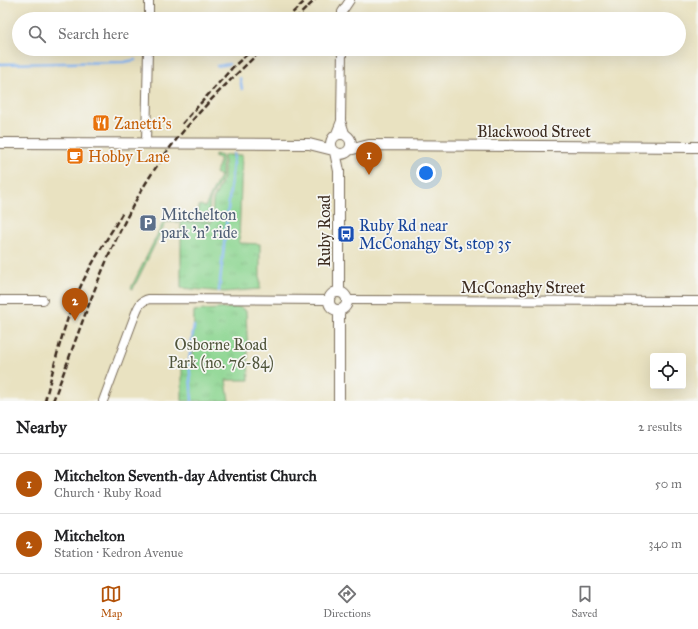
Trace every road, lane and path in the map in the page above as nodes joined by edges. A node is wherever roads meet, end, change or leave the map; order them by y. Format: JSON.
{"nodes":[{"id":1,"x":149,"y":0,"type":"edge"},
{"id":2,"x":350,"y":0,"type":"edge"},
{"id":3,"x":149,"y":12,"type":"edge"},
{"id":4,"x":344,"y":12,"type":"edge"},
{"id":5,"x":148,"y":56,"type":"edge"},
{"id":6,"x":342,"y":56,"type":"edge"},
{"id":7,"x":341,"y":121,"type":"junction"},
{"id":8,"x":334,"y":137,"type":"junction"},
{"id":9,"x":347,"y":137,"type":"junction"},
{"id":10,"x":0,"y":143,"type":"edge"},
{"id":11,"x":146,"y":143,"type":"junction"},
{"id":12,"x":309,"y":144,"type":"junction"},
{"id":13,"x":369,"y":145,"type":"junction"},
{"id":14,"x":698,"y":147,"type":"edge"},
{"id":15,"x":334,"y":151,"type":"junction"},
{"id":16,"x":348,"y":151,"type":"junction"},
{"id":17,"x":339,"y":171,"type":"junction"},
{"id":18,"x":339,"y":292,"type":"junction"},
{"id":19,"x":0,"y":300,"type":"edge"},
{"id":20,"x":43,"y":300,"type":"dead end"},
{"id":21,"x":330,"y":300,"type":"junction"},
{"id":22,"x":347,"y":300,"type":"junction"},
{"id":23,"x":698,"y":301,"type":"edge"},
{"id":24,"x":339,"y":310,"type":"junction"},
{"id":25,"x":103,"y":401,"type":"edge"},
{"id":26,"x":339,"y":401,"type":"edge"}],
"edges":[{"from":1,"to":3,"type":"street"},
{"from":2,"to":4,"type":"street"},
{"from":5,"to":11,"type":"street"},
{"from":6,"to":7,"type":"street"},
{"from":7,"to":8,"type":"street"},
{"from":7,"to":9,"type":"street"},
{"from":8,"to":9,"type":"street"},
{"from":8,"to":12,"type":"street"},
{"from":8,"to":15,"type":"street"},
{"from":9,"to":13,"type":"street","name":"Blackwood Street"},
{"from":9,"to":16,"type":"street"},
{"from":10,"to":11,"type":"street"},
{"from":11,"to":12,"type":"street"},
{"from":12,"to":15,"type":"street"},
{"from":13,"to":14,"type":"street","name":"Blackwood Street"},
{"from":13,"to":16,"type":"street","name":"Blackwood Street"},
{"from":15,"to":16,"type":"street"},
{"from":15,"to":17,"type":"street","name":"Ruby Road"},
{"from":16,"to":17,"type":"street","name":"Ruby Road"},
{"from":17,"to":18,"type":"street","name":"Ruby Road"},
{"from":18,"to":21,"type":"street"},
{"from":18,"to":22,"type":"street"},
{"from":19,"to":20,"type":"street"},
{"from":21,"to":24,"type":"street"},
{"from":21,"to":25,"type":"street"},
{"from":22,"to":23,"type":"street","name":"McConaghy Street"},
{"from":22,"to":24,"type":"street"},
{"from":24,"to":26,"type":"street"}]}
